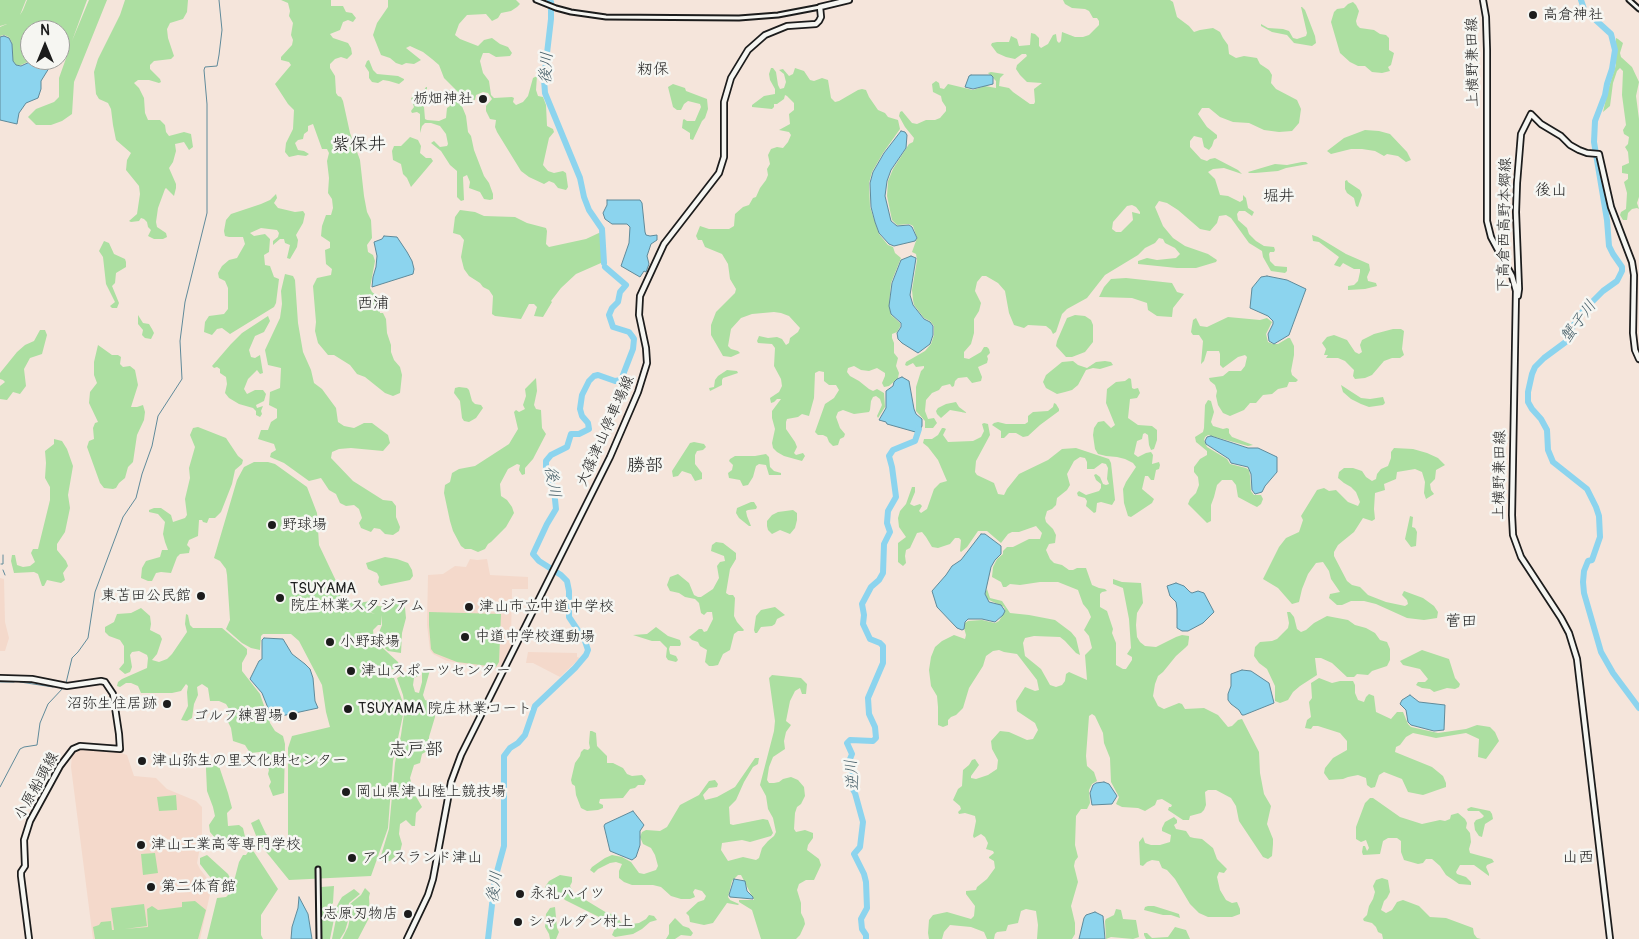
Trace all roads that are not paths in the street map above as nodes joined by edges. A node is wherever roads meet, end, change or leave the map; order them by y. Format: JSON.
{"nodes":[{"id":1,"x":536,"y":0,"type":"edge"},
{"id":2,"x":848,"y":0,"type":"edge"},
{"id":3,"x":1483,"y":0,"type":"edge"},
{"id":4,"x":1628,"y":0,"type":"edge"},
{"id":5,"x":820,"y":7,"type":"junction"},
{"id":6,"x":1639,"y":9,"type":"edge"},
{"id":7,"x":1516,"y":300,"type":"junction"},
{"id":8,"x":1639,"y":359,"type":"edge"},
{"id":9,"x":0,"y":678,"type":"edge"},
{"id":10,"x":318,"y":869,"type":"dead end"},
{"id":11,"x":29,"y":939,"type":"edge"},
{"id":12,"x":320,"y":939,"type":"edge"},
{"id":13,"x":407,"y":939,"type":"edge"},
{"id":14,"x":1610,"y":939,"type":"edge"}],
"edges":[{"from":1,"to":5,"type":"street"},
{"from":2,"to":5,"type":"main road"},
{"from":3,"to":7,"type":"main road","name":"上横野兼田線"},
{"from":4,"to":6,"type":"street"},
{"from":5,"to":13,"type":"main road","name":"大篠津山停車場線"},
{"from":7,"to":8,"type":"main road","name":"下高倉西高野本郷線"},
{"from":7,"to":14,"type":"main road","name":"上横野兼田線"},
{"from":9,"to":11,"type":"main road","name":"小原船頭線"},
{"from":10,"to":12,"type":"street"}]}
